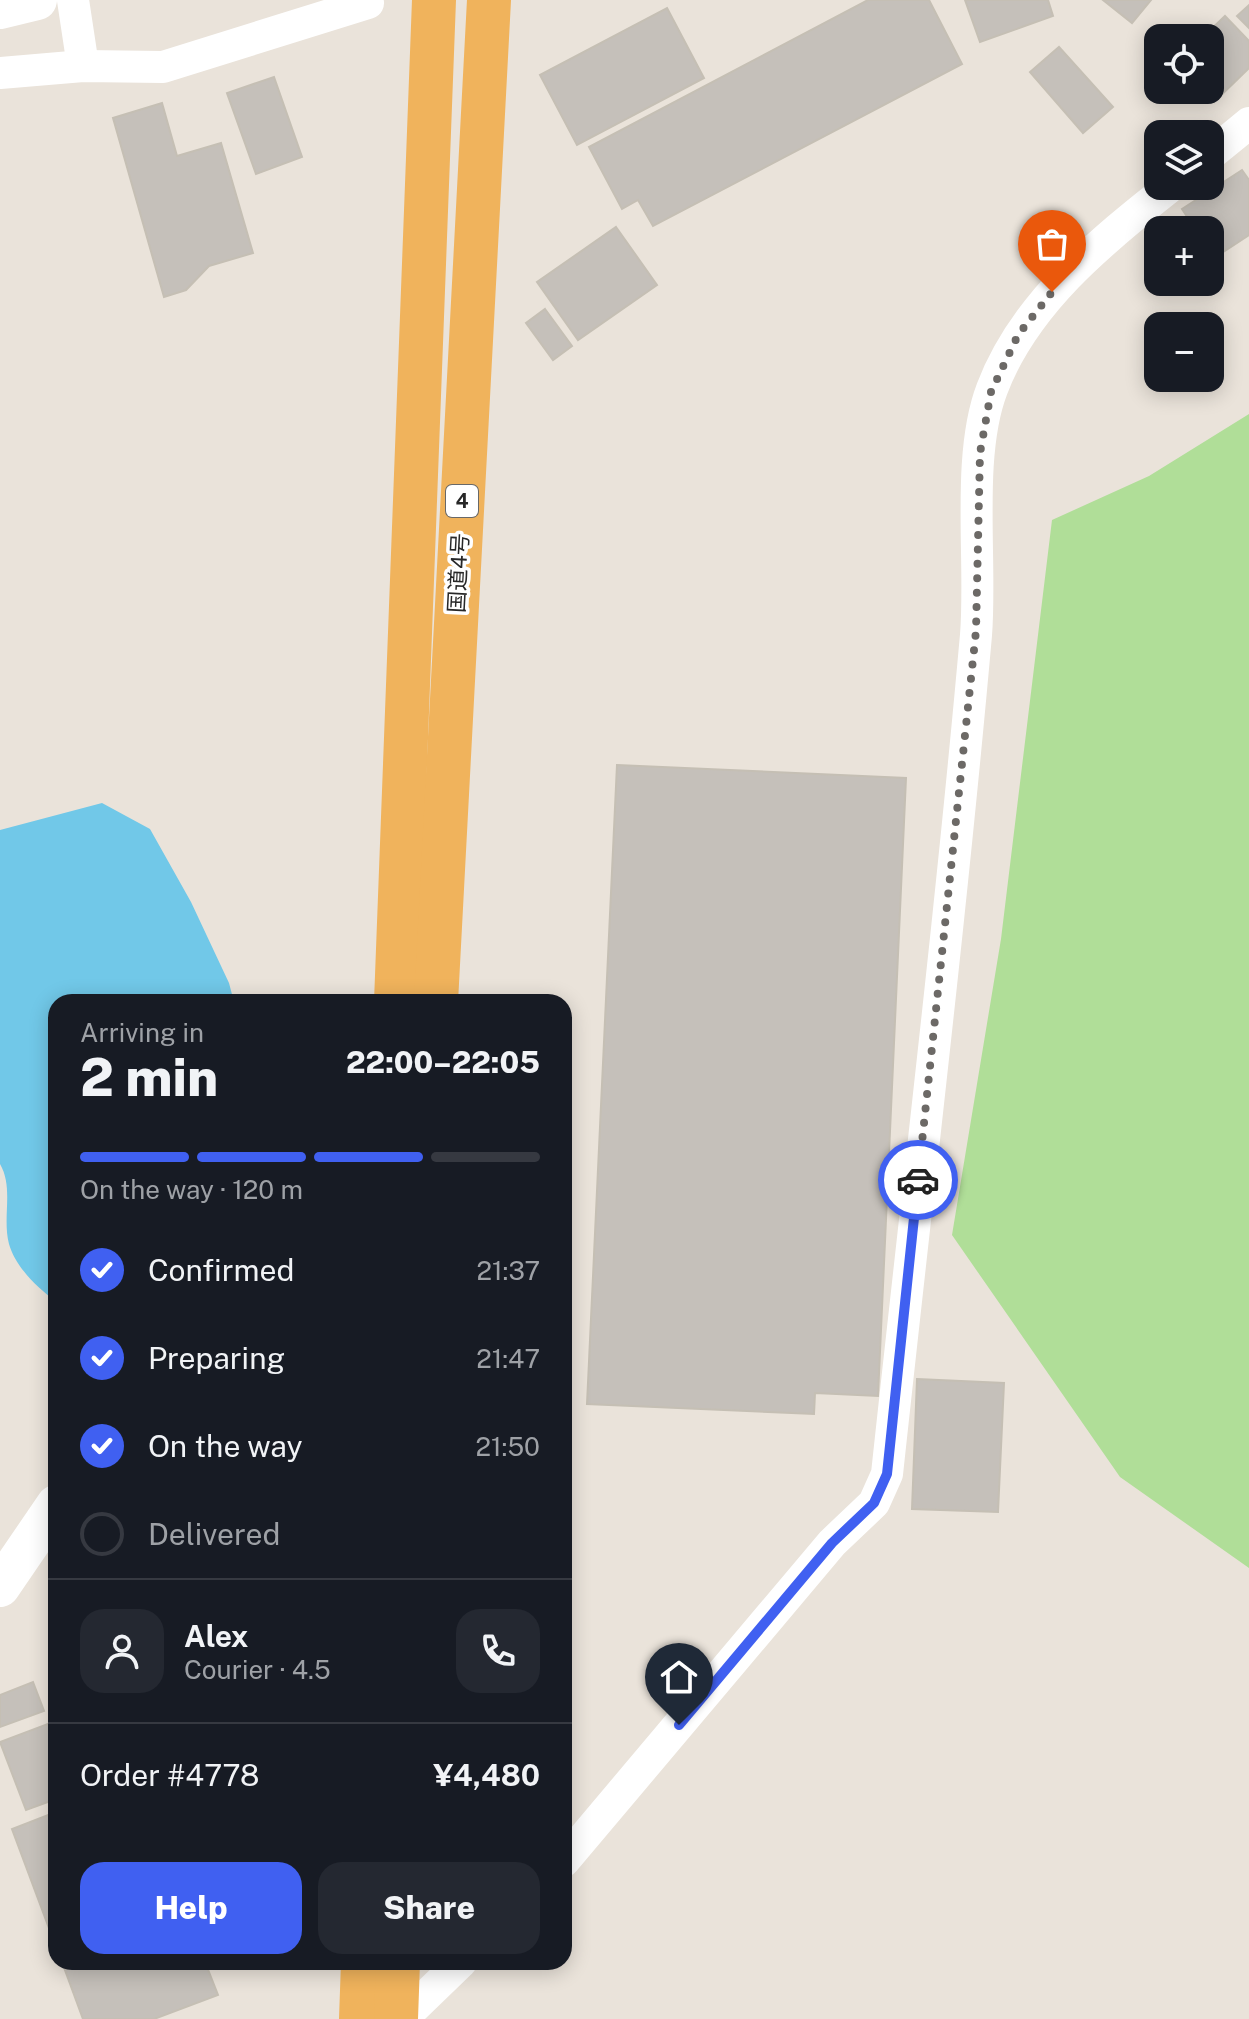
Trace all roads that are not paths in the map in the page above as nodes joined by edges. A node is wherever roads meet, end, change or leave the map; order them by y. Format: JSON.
{"nodes":[{"id":1,"x":37,"y":0,"type":"edge"},
{"id":2,"x":73,"y":0,"type":"edge"},
{"id":3,"x":434,"y":0,"type":"edge"},
{"id":4,"x":489,"y":0,"type":"edge"},
{"id":5,"x":368,"y":3,"type":"dead end"},
{"id":6,"x":0,"y":9,"type":"edge"},
{"id":7,"x":83,"y":66,"type":"junction"},
{"id":8,"x":0,"y":73,"type":"edge"},
{"id":9,"x":1249,"y":123,"type":"edge"},
{"id":10,"x":1224,"y":144,"type":"edge"},
{"id":11,"x":1153,"y":200,"type":"edge"},
{"id":12,"x":396,"y":994,"type":"edge"},
{"id":13,"x":436,"y":994,"type":"edge"},
{"id":14,"x":48,"y":1517,"type":"edge"},
{"id":15,"x":0,"y":1587,"type":"edge"},
{"id":16,"x":572,"y":1852,"type":"edge"},
{"id":17,"x":363,"y":1970,"type":"edge"},
{"id":18,"x":398,"y":1970,"type":"edge"},
{"id":19,"x":452,"y":1970,"type":"edge"},
{"id":20,"x":361,"y":2019,"type":"edge"},
{"id":21,"x":399,"y":2019,"type":"edge"}],
"edges":[{"from":1,"to":6,"type":"street"},
{"from":2,"to":7,"type":"street"},
{"from":3,"to":12,"type":"highway","name":"国道4号","number":"4"},
{"from":4,"to":13,"type":"highway","name":"国道4号","number":"4"},
{"from":5,"to":7,"type":"street"},
{"from":7,"to":8,"type":"street"},
{"from":9,"to":10,"type":"street"},
{"from":11,"to":16,"type":"street"},
{"from":14,"to":15,"type":"street"},
{"from":17,"to":20,"type":"highway"},
{"from":18,"to":21,"type":"highway"},
{"from":19,"to":21,"type":"street"}]}
